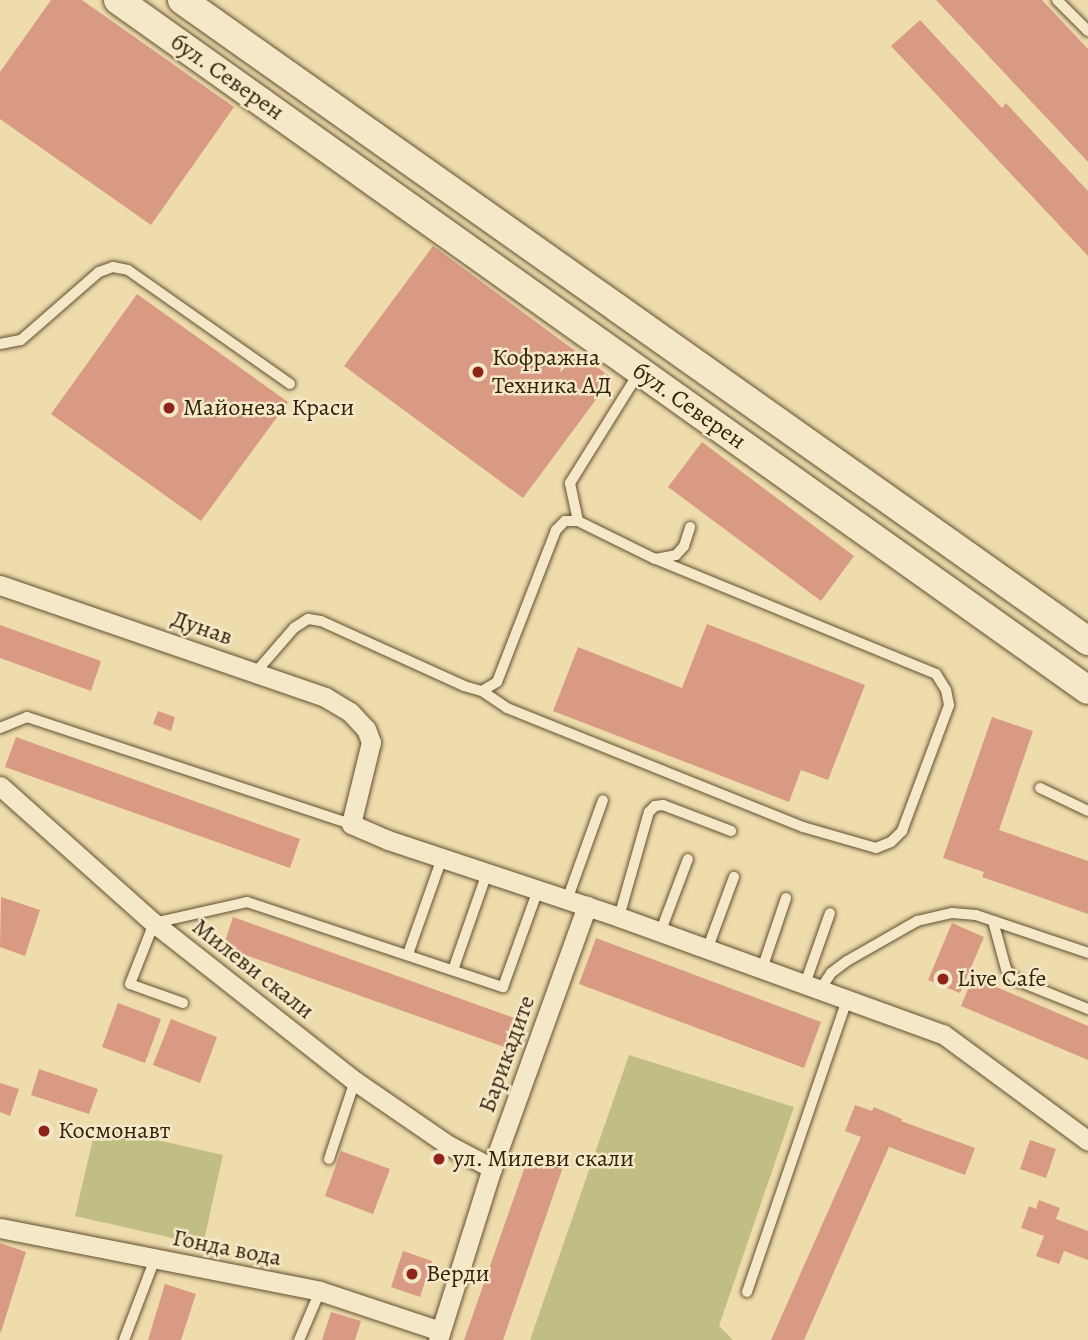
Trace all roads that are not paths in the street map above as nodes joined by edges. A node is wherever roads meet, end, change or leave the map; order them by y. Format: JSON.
{"nodes":[{"id":1,"x":118,"y":0,"type":"edge"},
{"id":2,"x":182,"y":0,"type":"edge"},
{"id":3,"x":1057,"y":0,"type":"edge"},
{"id":4,"x":1088,"y":31,"type":"edge"},
{"id":5,"x":0,"y":344,"type":"edge"},
{"id":6,"x":640,"y":371,"type":"junction"},
{"id":7,"x":290,"y":384,"type":"dead end"},
{"id":8,"x":578,"y":521,"type":"junction"},
{"id":9,"x":690,"y":527,"type":"dead end"},
{"id":10,"x":655,"y":559,"type":"junction"},
{"id":11,"x":0,"y":585,"type":"edge"},
{"id":12,"x":1088,"y":641,"type":"edge"},
{"id":13,"x":255,"y":673,"type":"junction"},
{"id":14,"x":1088,"y":690,"type":"edge"},
{"id":15,"x":482,"y":691,"type":"junction"},
{"id":16,"x":0,"y":728,"type":"edge"},
{"id":17,"x":0,"y":786,"type":"edge"},
{"id":18,"x":1041,"y":788,"type":"dead end"},
{"id":19,"x":603,"y":800,"type":"dead end"},
{"id":20,"x":1088,"y":811,"type":"edge"},
{"id":21,"x":351,"y":824,"type":"junction"},
{"id":22,"x":731,"y":831,"type":"dead end"},
{"id":23,"x":442,"y":858,"type":"junction"},
{"id":24,"x":688,"y":859,"type":"dead end"},
{"id":25,"x":487,"y":873,"type":"junction"},
{"id":26,"x":734,"y":877,"type":"dead end"},
{"id":27,"x":538,"y":890,"type":"junction"},
{"id":28,"x":786,"y":898,"type":"dead end"},
{"id":29,"x":567,"y":900,"type":"junction"},
{"id":30,"x":587,"y":906,"type":"junction"},
{"id":31,"x":830,"y":913,"type":"dead end"},
{"id":32,"x":619,"y":917,"type":"junction"},
{"id":33,"x":993,"y":921,"type":"junction"},
{"id":34,"x":154,"y":923,"type":"junction"},
{"id":35,"x":660,"y":933,"type":"junction"},
{"id":36,"x":708,"y":950,"type":"junction"},
{"id":37,"x":1088,"y":953,"type":"edge"},
{"id":38,"x":408,"y":954,"type":"junction"},
{"id":39,"x":762,"y":969,"type":"junction"},
{"id":40,"x":453,"y":970,"type":"junction"},
{"id":41,"x":813,"y":987,"type":"junction"},
{"id":42,"x":846,"y":1000,"type":"junction"},
{"id":43,"x":183,"y":1003,"type":"dead end"},
{"id":44,"x":1088,"y":1009,"type":"edge"},
{"id":45,"x":355,"y":1081,"type":"junction"},
{"id":46,"x":1088,"y":1140,"type":"edge"},
{"id":47,"x":329,"y":1160,"type":"dead end"},
{"id":48,"x":492,"y":1168,"type":"junction"},
{"id":49,"x":0,"y":1228,"type":"edge"},
{"id":50,"x":155,"y":1259,"type":"junction"},
{"id":51,"x":320,"y":1291,"type":"junction"},
{"id":52,"x":747,"y":1292,"type":"dead end"},
{"id":53,"x":439,"y":1336,"type":"edge"},
{"id":54,"x":124,"y":1340,"type":"edge"},
{"id":55,"x":299,"y":1340,"type":"edge"}],
"edges":[{"from":1,"to":6,"type":"main road","name":"бул. Северен"},
{"from":2,"to":12,"type":"main road","name":"бул. Северен"},
{"from":3,"to":4,"type":"lane"},
{"from":5,"to":7,"type":"lane"},
{"from":6,"to":8,"type":"lane"},
{"from":6,"to":14,"type":"main road","name":"бул. Северен"},
{"from":8,"to":10,"type":"lane"},
{"from":8,"to":15,"type":"lane"},
{"from":9,"to":10,"type":"lane"},
{"from":10,"to":15,"type":"lane"},
{"from":11,"to":13,"type":"street","name":"Дунав"},
{"from":13,"to":15,"type":"lane"},
{"from":13,"to":21,"type":"street","name":"Дунав"},
{"from":16,"to":21,"type":"lane"},
{"from":17,"to":34,"type":"street","name":"Милеви скали"},
{"from":18,"to":20,"type":"lane"},
{"from":19,"to":29,"type":"lane"},
{"from":21,"to":23,"type":"street"},
{"from":22,"to":32,"type":"lane"},
{"from":23,"to":25,"type":"street"},
{"from":23,"to":38,"type":"lane"},
{"from":24,"to":35,"type":"lane"},
{"from":25,"to":27,"type":"street"},
{"from":25,"to":40,"type":"lane"},
{"from":26,"to":36,"type":"lane"},
{"from":27,"to":29,"type":"street"},
{"from":27,"to":40,"type":"lane"},
{"from":28,"to":39,"type":"lane"},
{"from":29,"to":30,"type":"street"},
{"from":30,"to":32,"type":"street"},
{"from":30,"to":48,"type":"street","name":"Барикадите"},
{"from":31,"to":41,"type":"lane"},
{"from":32,"to":35,"type":"street"},
{"from":33,"to":37,"type":"lane"},
{"from":33,"to":41,"type":"lane"},
{"from":33,"to":44,"type":"lane"},
{"from":34,"to":38,"type":"lane"},
{"from":34,"to":43,"type":"lane"},
{"from":34,"to":45,"type":"street","name":"Милеви скали"},
{"from":35,"to":36,"type":"street"},
{"from":36,"to":39,"type":"street"},
{"from":38,"to":40,"type":"lane"},
{"from":39,"to":41,"type":"street"},
{"from":41,"to":42,"type":"street"},
{"from":42,"to":46,"type":"street"},
{"from":42,"to":52,"type":"lane"},
{"from":45,"to":47,"type":"lane"},
{"from":45,"to":48,"type":"street","name":"Милеви скали"},
{"from":48,"to":53,"type":"street","name":"Барикадите"},
{"from":49,"to":50,"type":"street","name":"Гонда вода"},
{"from":50,"to":51,"type":"street","name":"Гонда вода"},
{"from":50,"to":54,"type":"lane"},
{"from":51,"to":53,"type":"street","name":"Гонда вода"},
{"from":51,"to":55,"type":"lane"}]}
